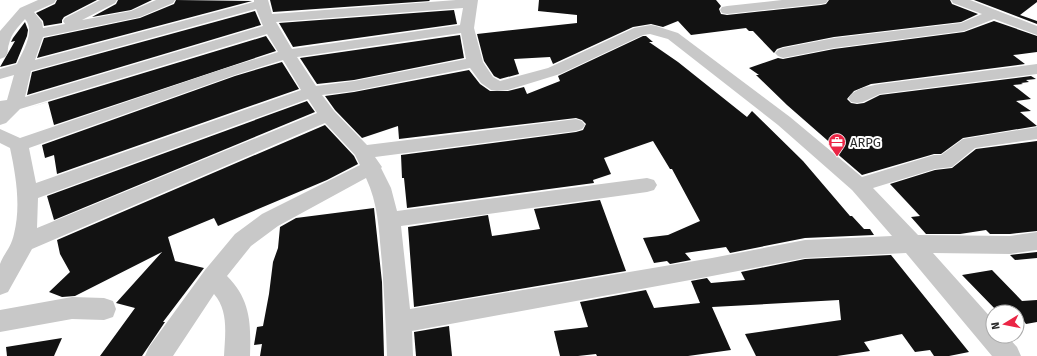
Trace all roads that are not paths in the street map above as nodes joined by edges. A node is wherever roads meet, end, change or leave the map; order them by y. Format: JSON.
{"nodes":[{"id":1,"x":48,"y":0,"type":"edge"},
{"id":2,"x":110,"y":0,"type":"edge"},
{"id":3,"x":168,"y":0,"type":"edge"},
{"id":4,"x":821,"y":0,"type":"edge"},
{"id":5,"x":958,"y":0,"type":"edge"},
{"id":6,"x":471,"y":2,"type":"edge"},
{"id":7,"x":727,"y":10,"type":"dead end"},
{"id":8,"x":25,"y":11,"type":"junction"},
{"id":9,"x":265,"y":13,"type":"edge"},
{"id":10,"x":994,"y":14,"type":"junction"},
{"id":11,"x":467,"y":28,"type":"junction"},
{"id":12,"x":56,"y":29,"type":"junction"},
{"id":13,"x":1037,"y":31,"type":"edge"},
{"id":14,"x":36,"y":34,"type":"junction"},
{"id":15,"x":783,"y":53,"type":"dead end"},
{"id":16,"x":0,"y":54,"type":"edge"},
{"id":17,"x":288,"y":54,"type":"junction"},
{"id":18,"x":475,"y":62,"type":"junction"},
{"id":19,"x":23,"y":69,"type":"junction"},
{"id":20,"x":1037,"y":69,"type":"edge"},
{"id":21,"x":0,"y":74,"type":"edge"},
{"id":22,"x":169,"y":75,"type":"junction"},
{"id":23,"x":311,"y":92,"type":"junction"},
{"id":24,"x":857,"y":98,"type":"dead end"},
{"id":25,"x":7,"y":105,"type":"edge"},
{"id":26,"x":328,"y":115,"type":"junction"},
{"id":27,"x":0,"y":119,"type":"edge"},
{"id":28,"x":576,"y":125,"type":"dead end"},
{"id":29,"x":1037,"y":133,"type":"edge"},
{"id":30,"x":0,"y":135,"type":"edge"},
{"id":31,"x":19,"y":145,"type":"junction"},
{"id":32,"x":368,"y":159,"type":"junction"},
{"id":33,"x":647,"y":185,"type":"dead end"},
{"id":34,"x":859,"y":185,"type":"junction"},
{"id":35,"x":27,"y":194,"type":"junction"},
{"id":36,"x":389,"y":220,"type":"junction"},
{"id":37,"x":1037,"y":241,"type":"edge"},
{"id":38,"x":22,"y":244,"type":"junction"},
{"id":39,"x":912,"y":244,"type":"junction"},
{"id":40,"x":213,"y":277,"type":"junction"},
{"id":41,"x":0,"y":285,"type":"edge"},
{"id":42,"x":104,"y":309,"type":"dead end"},
{"id":43,"x":0,"y":321,"type":"edge"},
{"id":44,"x":399,"y":322,"type":"junction"},
{"id":45,"x":158,"y":356,"type":"edge"},
{"id":46,"x":237,"y":356,"type":"edge"},
{"id":47,"x":400,"y":356,"type":"edge"},
{"id":48,"x":1008,"y":356,"type":"edge"}],
"edges":[{"from":1,"to":8,"type":"street"},
{"from":2,"to":12,"type":"street"},
{"from":3,"to":12,"type":"street"},
{"from":4,"to":7,"type":"street"},
{"from":5,"to":10,"type":"street"},
{"from":6,"to":9,"type":"street"},
{"from":6,"to":11,"type":"street"},
{"from":8,"to":14,"type":"street"},
{"from":8,"to":16,"type":"street"},
{"from":9,"to":17,"type":"street"},
{"from":9,"to":19,"type":"street"},
{"from":9,"to":22,"type":"street"},
{"from":10,"to":13,"type":"street"},
{"from":10,"to":15,"type":"street"},
{"from":11,"to":17,"type":"street"},
{"from":11,"to":18,"type":"street"},
{"from":12,"to":14,"type":"street"},
{"from":14,"to":19,"type":"street"},
{"from":17,"to":22,"type":"street"},
{"from":17,"to":23,"type":"street"},
{"from":18,"to":23,"type":"street"},
{"from":18,"to":34,"type":"street"},
{"from":19,"to":21,"type":"street"},
{"from":19,"to":25,"type":"street"},
{"from":20,"to":24,"type":"street"},
{"from":22,"to":25,"type":"street"},
{"from":22,"to":31,"type":"street"},
{"from":23,"to":26,"type":"street"},
{"from":23,"to":35,"type":"street"},
{"from":25,"to":27,"type":"street"},
{"from":26,"to":32,"type":"street"},
{"from":26,"to":38,"type":"street"},
{"from":28,"to":32,"type":"street"},
{"from":29,"to":34,"type":"street"},
{"from":30,"to":31,"type":"street"},
{"from":31,"to":35,"type":"street"},
{"from":32,"to":36,"type":"street"},
{"from":32,"to":40,"type":"street"},
{"from":33,"to":36,"type":"street"},
{"from":34,"to":39,"type":"street"},
{"from":35,"to":38,"type":"street"},
{"from":36,"to":44,"type":"street"},
{"from":37,"to":39,"type":"street"},
{"from":38,"to":41,"type":"street"},
{"from":39,"to":44,"type":"street"},
{"from":39,"to":48,"type":"street"},
{"from":40,"to":45,"type":"street"},
{"from":40,"to":46,"type":"street"},
{"from":42,"to":43,"type":"street"},
{"from":44,"to":47,"type":"street"}]}
